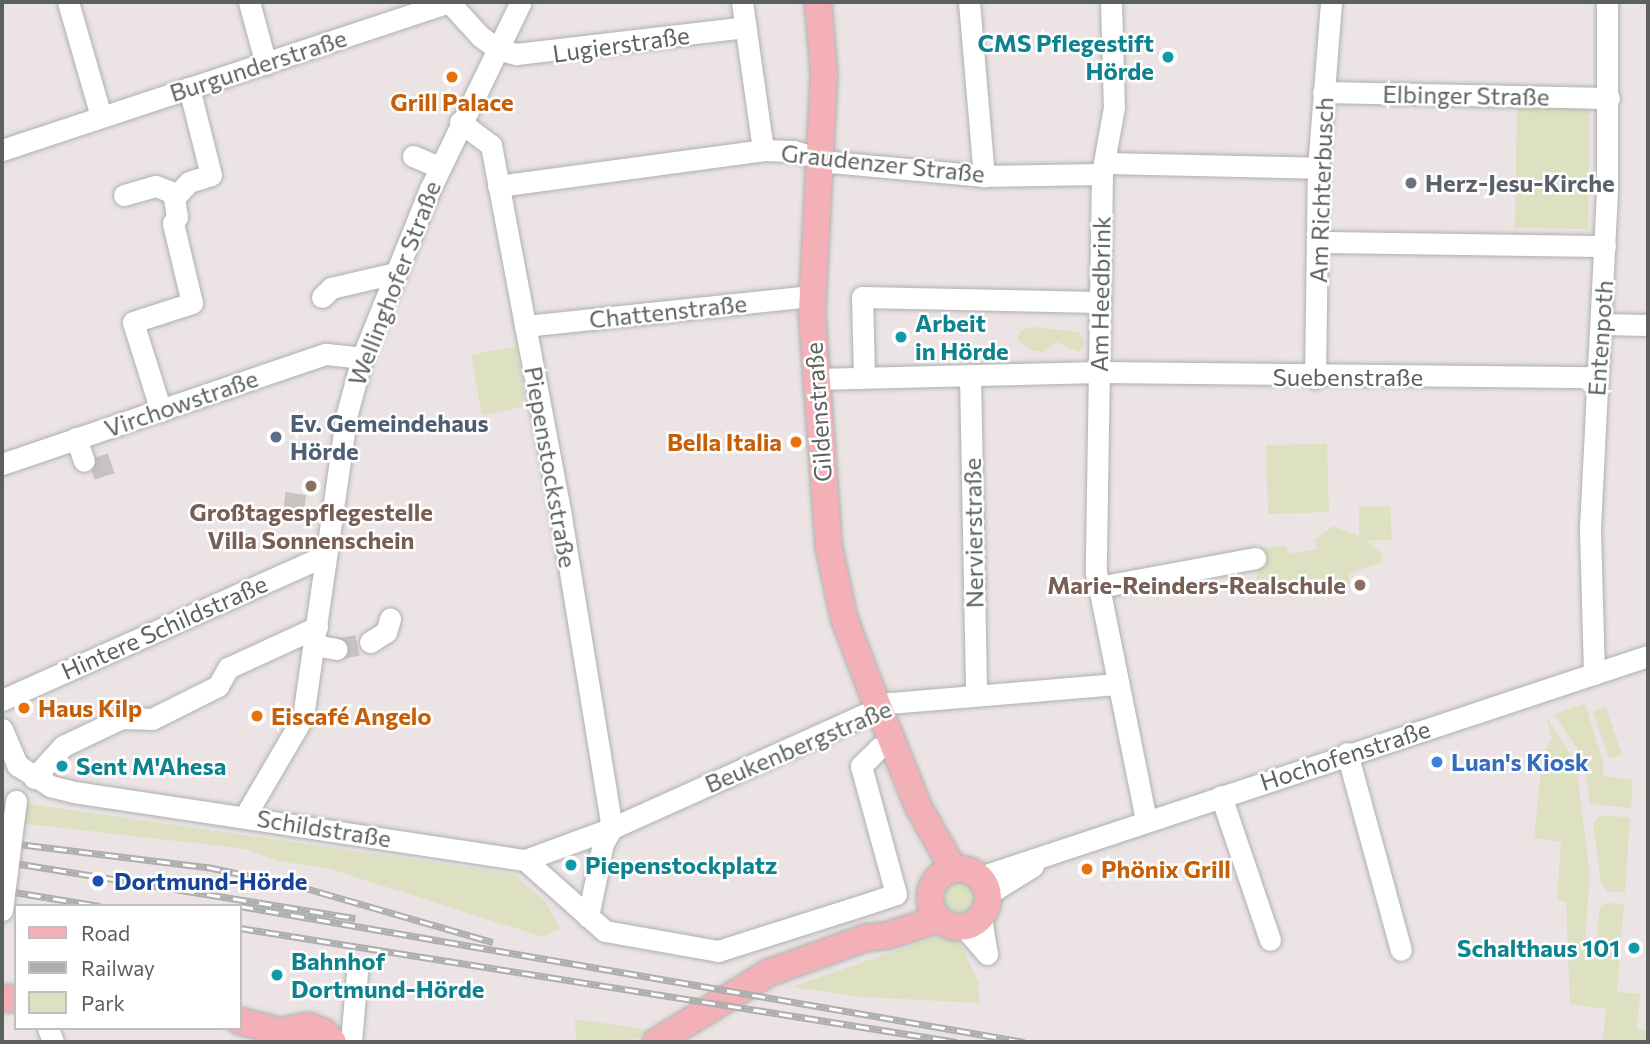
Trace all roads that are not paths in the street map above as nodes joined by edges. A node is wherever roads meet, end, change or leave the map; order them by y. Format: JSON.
{"nodes":[{"id":1,"x":68,"y":2,"type":"edge"},
{"id":2,"x":249,"y":2,"type":"edge"},
{"id":3,"x":521,"y":2,"type":"edge"},
{"id":4,"x":742,"y":2,"type":"edge"},
{"id":5,"x":818,"y":2,"type":"edge"},
{"id":6,"x":969,"y":2,"type":"edge"},
{"id":7,"x":1111,"y":2,"type":"edge"},
{"id":8,"x":1331,"y":2,"type":"edge"},
{"id":9,"x":1607,"y":2,"type":"edge"},
{"id":10,"x":745,"y":27,"type":"junction"},
{"id":11,"x":498,"y":49,"type":"junction"},
{"id":12,"x":266,"y":64,"type":"junction"},
{"id":13,"x":189,"y":88,"type":"junction"},
{"id":14,"x":1323,"y":92,"type":"junction"},
{"id":15,"x":1609,"y":98,"type":"junction"},
{"id":16,"x":101,"y":116,"type":"junction"},
{"id":17,"x":460,"y":122,"type":"junction"},
{"id":18,"x":2,"y":150,"type":"edge"},
{"id":19,"x":763,"y":150,"type":"junction"},
{"id":20,"x":413,"y":156,"type":"dead end"},
{"id":21,"x":821,"y":160,"type":"junction"},
{"id":22,"x":439,"y":167,"type":"junction"},
{"id":23,"x":1103,"y":168,"type":"junction"},
{"id":24,"x":1318,"y":168,"type":"junction"},
{"id":25,"x":984,"y":176,"type":"junction"},
{"id":26,"x":498,"y":186,"type":"junction"},
{"id":27,"x":176,"y":194,"type":"junction"},
{"id":28,"x":124,"y":195,"type":"dead end"},
{"id":29,"x":1318,"y":242,"type":"junction"},
{"id":30,"x":1605,"y":246,"type":"junction"},
{"id":31,"x":395,"y":273,"type":"junction"},
{"id":32,"x":812,"y":296,"type":"junction"},
{"id":33,"x":322,"y":297,"type":"dead end"},
{"id":34,"x":1100,"y":302,"type":"junction"},
{"id":35,"x":1602,"y":324,"type":"junction"},
{"id":36,"x":1648,"y":325,"type":"edge"},
{"id":37,"x":525,"y":326,"type":"junction"},
{"id":38,"x":362,"y":358,"type":"junction"},
{"id":39,"x":1099,"y":373,"type":"junction"},
{"id":40,"x":970,"y":374,"type":"junction"},
{"id":41,"x":864,"y":377,"type":"junction"},
{"id":42,"x":1597,"y":377,"type":"junction"},
{"id":43,"x":1315,"y":378,"type":"junction"},
{"id":44,"x":816,"y":379,"type":"junction"},
{"id":45,"x":161,"y":411,"type":"junction"},
{"id":46,"x":83,"y":436,"type":"junction"},
{"id":47,"x":91,"y":458,"type":"tunnel mouth"},
{"id":48,"x":2,"y":464,"type":"edge"},
{"id":49,"x":326,"y":555,"type":"junction"},
{"id":50,"x":1255,"y":558,"type":"dead end"},
{"id":51,"x":1099,"y":587,"type":"junction"},
{"id":52,"x":390,"y":619,"type":"dead end"},
{"id":53,"x":316,"y":636,"type":"junction"},
{"id":54,"x":370,"y":642,"type":"tunnel mouth"},
{"id":55,"x":337,"y":649,"type":"tunnel mouth"},
{"id":56,"x":1648,"y":656,"type":"edge"},
{"id":57,"x":1594,"y":674,"type":"junction"},
{"id":58,"x":1118,"y":684,"type":"junction"},
{"id":59,"x":976,"y":692,"type":"junction"},
{"id":60,"x":2,"y":700,"type":"edge"},
{"id":61,"x":878,"y":708,"type":"junction"},
{"id":62,"x":2,"y":729,"type":"edge"},
{"id":63,"x":892,"y":743,"type":"junction"},
{"id":64,"x":1347,"y":753,"type":"junction"},
{"id":65,"x":34,"y":778,"type":"junction"},
{"id":66,"x":1220,"y":796,"type":"junction"},
{"id":67,"x":16,"y":801,"type":"dead end"},
{"id":68,"x":245,"y":816,"type":"junction"},
{"id":69,"x":1146,"y":821,"type":"junction"},
{"id":70,"x":612,"y":828,"type":"junction"},
{"id":71,"x":525,"y":860,"type":"junction"},
{"id":72,"x":946,"y":873,"type":"junction"},
{"id":73,"x":964,"y":906,"type":"junction"},
{"id":74,"x":2,"y":910,"type":"edge"},
{"id":75,"x":589,"y":917,"type":"junction"},
{"id":76,"x":1270,"y":940,"type":"dead end"},
{"id":77,"x":1401,"y":950,"type":"dead end"},
{"id":78,"x":357,"y":972,"type":"dead end"},
{"id":79,"x":242,"y":1022,"type":"edge"},
{"id":80,"x":232,"y":1030,"type":"edge"},
{"id":81,"x":282,"y":1037,"type":"edge"},
{"id":82,"x":261,"y":1042,"type":"edge"},
{"id":83,"x":333,"y":1042,"type":"edge"},
{"id":84,"x":351,"y":1042,"type":"edge"},
{"id":85,"x":656,"y":1042,"type":"edge"}],
"edges":[{"from":1,"to":16,"type":"street"},
{"from":2,"to":12,"type":"street"},
{"from":3,"to":11,"type":"street","name":"Wellinghofer Straße"},
{"from":4,"to":10,"type":"street"},
{"from":5,"to":21,"type":"main road","name":"Gildenstraße"},
{"from":6,"to":25,"type":"street"},
{"from":7,"to":23,"type":"street","name":"Am Heedbrink"},
{"from":8,"to":14,"type":"street","name":"Am Richterbusch"},
{"from":9,"to":15,"type":"street","name":"Entenpoth"},
{"from":10,"to":11,"type":"street","name":"Lugierstraße"},
{"from":10,"to":19,"type":"street"},
{"from":11,"to":12,"type":"street","name":"Burgunderstraße"},
{"from":11,"to":17,"type":"street","name":"Wellinghofer Straße"},
{"from":12,"to":13,"type":"street","name":"Burgunderstraße"},
{"from":13,"to":16,"type":"street","name":"Burgunderstraße"},
{"from":13,"to":27,"type":"street"},
{"from":14,"to":15,"type":"street","name":"Elbinger Straße"},
{"from":14,"to":24,"type":"street","name":"Am Richterbusch"},
{"from":15,"to":30,"type":"street","name":"Entenpoth"},
{"from":16,"to":18,"type":"street","name":"Burgunderstraße"},
{"from":17,"to":22,"type":"street","name":"Wellinghofer Straße"},
{"from":17,"to":26,"type":"street","name":"Piepenstockstraße"},
{"from":19,"to":21,"type":"street","name":"Graudenzer Straße"},
{"from":19,"to":26,"type":"street","name":"Graudenzer Straße"},
{"from":20,"to":22,"type":"street"},
{"from":21,"to":25,"type":"street","name":"Graudenzer Straße"},
{"from":21,"to":32,"type":"main road","name":"Gildenstraße"},
{"from":22,"to":31,"type":"street","name":"Wellinghofer Straße"},
{"from":23,"to":24,"type":"street","name":"Graudenzer Straße"},
{"from":23,"to":25,"type":"street","name":"Graudenzer Straße"},
{"from":23,"to":34,"type":"street","name":"Am Heedbrink"},
{"from":24,"to":29,"type":"street","name":"Am Richterbusch"},
{"from":26,"to":37,"type":"street","name":"Piepenstockstraße"},
{"from":27,"to":28,"type":"street"},
{"from":27,"to":45,"type":"street"},
{"from":29,"to":30,"type":"street"},
{"from":29,"to":43,"type":"street","name":"Am Richterbusch"},
{"from":30,"to":35,"type":"street","name":"Entenpoth"},
{"from":31,"to":33,"type":"street"},
{"from":31,"to":38,"type":"street","name":"Wellinghofer Straße"},
{"from":32,"to":37,"type":"street","name":"Chattenstraße"},
{"from":32,"to":44,"type":"main road","name":"Gildenstraße"},
{"from":34,"to":39,"type":"street","name":"Am Heedbrink"},
{"from":34,"to":41,"type":"street"},
{"from":35,"to":36,"type":"street"},
{"from":35,"to":42,"type":"street","name":"Entenpoth"},
{"from":37,"to":70,"type":"street","name":"Piepenstockstraße"},
{"from":38,"to":45,"type":"street","name":"Virchowstraße"},
{"from":38,"to":49,"type":"street","name":"Wellinghofer Straße"},
{"from":39,"to":40,"type":"street","name":"Suebenstraße"},
{"from":39,"to":43,"type":"street","name":"Suebenstraße"},
{"from":39,"to":51,"type":"street","name":"Am Heedbrink"},
{"from":40,"to":41,"type":"street","name":"Suebenstraße"},
{"from":40,"to":59,"type":"street","name":"Nervierstraße"},
{"from":41,"to":44,"type":"street","name":"Suebenstraße"},
{"from":42,"to":43,"type":"street","name":"Suebenstraße"},
{"from":42,"to":57,"type":"street","name":"Entenpoth"},
{"from":44,"to":61,"type":"main road","name":"Gildenstraße"},
{"from":45,"to":46,"type":"street","name":"Virchowstraße"},
{"from":46,"to":47,"type":"street"},
{"from":46,"to":48,"type":"street","name":"Virchowstraße"},
{"from":49,"to":53,"type":"street","name":"Wellinghofer Straße"},
{"from":49,"to":60,"type":"street","name":"Hintere Schildstraße"},
{"from":50,"to":51,"type":"street"},
{"from":51,"to":58,"type":"street","name":"Am Heedbrink"},
{"from":52,"to":54,"type":"street"},
{"from":53,"to":55,"type":"street"},
{"from":53,"to":65,"type":"street"},
{"from":53,"to":68,"type":"street","name":"Wellinghofer Straße"},
{"from":56,"to":57,"type":"street","name":"Hochofenstraße"},
{"from":57,"to":64,"type":"street","name":"Hochofenstraße"},
{"from":58,"to":59,"type":"street","name":"Beukenbergstraße"},
{"from":58,"to":69,"type":"street","name":"Am Heedbrink"},
{"from":59,"to":61,"type":"street","name":"Beukenbergstraße"},
{"from":61,"to":63,"type":"main road","name":"Gildenstraße"},
{"from":61,"to":70,"type":"street","name":"Beukenbergstraße"},
{"from":62,"to":65,"type":"street"},
{"from":63,"to":72,"type":"main road","name":"Gildenstraße"},
{"from":63,"to":75,"type":"street"},
{"from":64,"to":66,"type":"street","name":"Hochofenstraße"},
{"from":64,"to":77,"type":"street"},
{"from":65,"to":68,"type":"street","name":"Schildstraße"},
{"from":66,"to":69,"type":"street","name":"Hochofenstraße"},
{"from":66,"to":76,"type":"street"},
{"from":67,"to":74,"type":"street","bridge":true},
{"from":68,"to":71,"type":"street","name":"Schildstraße"},
{"from":69,"to":73,"type":"street","name":"Hochofenstraße"},
{"from":70,"to":71,"type":"street","name":"Schildstraße"},
{"from":70,"to":75,"type":"street"},
{"from":71,"to":75,"type":"street"},
{"from":72,"to":73,"type":"main road"},
{"from":72,"to":73,"type":"main road"},
{"from":73,"to":85,"type":"main road","name":"Hochofenstraße"},
{"from":78,"to":84,"type":"street"},
{"from":79,"to":81,"type":"main road"},
{"from":80,"to":82,"type":"main road"},
{"from":81,"to":83,"type":"main road"}]}
